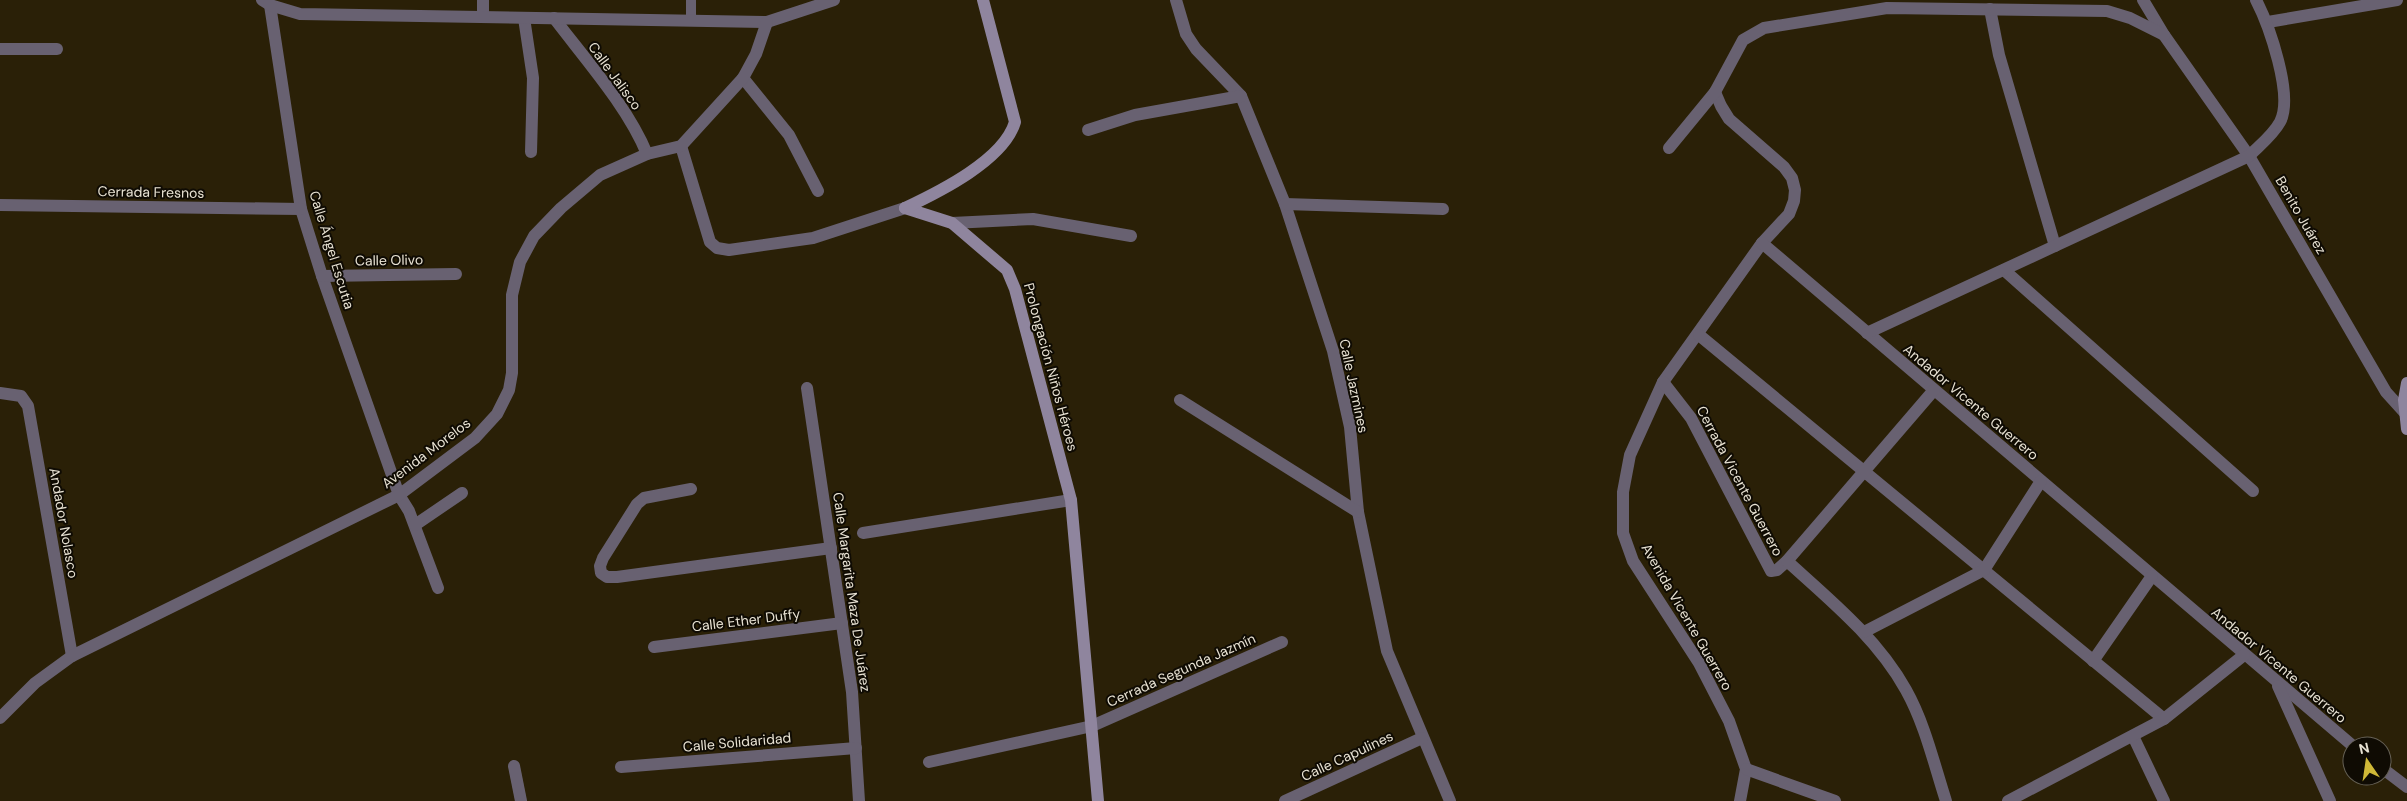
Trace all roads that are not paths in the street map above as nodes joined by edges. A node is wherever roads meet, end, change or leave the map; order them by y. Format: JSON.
{"nodes":[{"id":1,"x":483,"y":0,"type":"edge"},
{"id":2,"x":692,"y":0,"type":"edge"},
{"id":3,"x":834,"y":0,"type":"edge"},
{"id":4,"x":983,"y":0,"type":"edge"},
{"id":5,"x":1176,"y":0,"type":"edge"},
{"id":6,"x":2143,"y":0,"type":"edge"},
{"id":7,"x":2256,"y":0,"type":"edge"},
{"id":8,"x":2397,"y":0,"type":"edge"},
{"id":9,"x":266,"y":3,"type":"edge"},
{"id":10,"x":1990,"y":9,"type":"junction"},
{"id":11,"x":483,"y":17,"type":"junction"},
{"id":12,"x":524,"y":18,"type":"junction"},
{"id":13,"x":554,"y":18,"type":"junction"},
{"id":14,"x":691,"y":21,"type":"junction"},
{"id":15,"x":767,"y":22,"type":"junction"},
{"id":16,"x":2268,"y":22,"type":"junction"},
{"id":17,"x":2164,"y":35,"type":"junction"},
{"id":18,"x":0,"y":48,"type":"edge"},
{"id":19,"x":57,"y":49,"type":"dead end"},
{"id":20,"x":743,"y":78,"type":"junction"},
{"id":21,"x":1716,"y":92,"type":"junction"},
{"id":22,"x":1241,"y":96,"type":"junction"},
{"id":23,"x":1088,"y":130,"type":"dead end"},
{"id":24,"x":682,"y":146,"type":"junction"},
{"id":25,"x":1669,"y":148,"type":"dead end"},
{"id":26,"x":532,"y":152,"type":"dead end"},
{"id":27,"x":647,"y":154,"type":"junction"},
{"id":28,"x":2249,"y":156,"type":"junction"},
{"id":29,"x":818,"y":191,"type":"dead end"},
{"id":30,"x":1285,"y":204,"type":"junction"},
{"id":31,"x":0,"y":205,"type":"edge"},
{"id":32,"x":905,"y":208,"type":"junction"},
{"id":33,"x":302,"y":209,"type":"junction"},
{"id":34,"x":1443,"y":209,"type":"dead end"},
{"id":35,"x":952,"y":223,"type":"junction"},
{"id":36,"x":1130,"y":236,"type":"dead end"},
{"id":37,"x":1762,"y":244,"type":"junction"},
{"id":38,"x":2055,"y":246,"type":"junction"},
{"id":39,"x":2004,"y":270,"type":"junction"},
{"id":40,"x":456,"y":274,"type":"dead end"},
{"id":41,"x":322,"y":276,"type":"junction"},
{"id":42,"x":1867,"y":333,"type":"junction"},
{"id":43,"x":1699,"y":335,"type":"junction"},
{"id":44,"x":1663,"y":382,"type":"junction"},
{"id":45,"x":2407,"y":383,"type":"edge"},
{"id":46,"x":807,"y":388,"type":"dead end"},
{"id":47,"x":1934,"y":390,"type":"junction"},
{"id":48,"x":0,"y":393,"type":"edge"},
{"id":49,"x":1180,"y":400,"type":"dead end"},
{"id":50,"x":2406,"y":420,"type":"edge"},
{"id":51,"x":1865,"y":472,"type":"junction"},
{"id":52,"x":2041,"y":481,"type":"junction"},
{"id":53,"x":691,"y":489,"type":"dead end"},
{"id":54,"x":2254,"y":491,"type":"dead end"},
{"id":55,"x":462,"y":493,"type":"dead end"},
{"id":56,"x":399,"y":495,"type":"junction"},
{"id":57,"x":1071,"y":500,"type":"junction"},
{"id":58,"x":1358,"y":512,"type":"junction"},
{"id":59,"x":414,"y":525,"type":"junction"},
{"id":60,"x":863,"y":533,"type":"dead end"},
{"id":61,"x":830,"y":548,"type":"junction"},
{"id":62,"x":1787,"y":561,"type":"junction"},
{"id":63,"x":1984,"y":570,"type":"junction"},
{"id":64,"x":2152,"y":576,"type":"junction"},
{"id":65,"x":438,"y":588,"type":"dead end"},
{"id":66,"x":842,"y":623,"type":"junction"},
{"id":67,"x":1864,"y":632,"type":"junction"},
{"id":68,"x":1282,"y":642,"type":"dead end"},
{"id":69,"x":654,"y":647,"type":"dead end"},
{"id":70,"x":2244,"y":655,"type":"junction"},
{"id":71,"x":72,"y":656,"type":"junction"},
{"id":72,"x":2093,"y":660,"type":"junction"},
{"id":73,"x":2276,"y":682,"type":"junction"},
{"id":74,"x":0,"y":718,"type":"edge"},
{"id":75,"x":2164,"y":719,"type":"junction"},
{"id":76,"x":1092,"y":726,"type":"junction"},
{"id":77,"x":2133,"y":736,"type":"junction"},
{"id":78,"x":2342,"y":737,"type":"edge"},
{"id":79,"x":1422,"y":738,"type":"junction"},
{"id":80,"x":856,"y":748,"type":"junction"},
{"id":81,"x":929,"y":762,"type":"dead end"},
{"id":82,"x":514,"y":766,"type":"dead end"},
{"id":83,"x":621,"y":767,"type":"dead end"},
{"id":84,"x":1746,"y":769,"type":"junction"},
{"id":85,"x":2392,"y":776,"type":"edge"},
{"id":86,"x":2407,"y":787,"type":"edge"},
{"id":87,"x":520,"y":801,"type":"edge"},
{"id":88,"x":860,"y":801,"type":"edge"},
{"id":89,"x":1098,"y":801,"type":"edge"},
{"id":90,"x":1285,"y":801,"type":"edge"},
{"id":91,"x":1450,"y":801,"type":"edge"},
{"id":92,"x":1740,"y":801,"type":"edge"},
{"id":93,"x":1835,"y":801,"type":"edge"},
{"id":94,"x":1946,"y":801,"type":"edge"},
{"id":95,"x":2008,"y":801,"type":"edge"},
{"id":96,"x":2164,"y":801,"type":"edge"},
{"id":97,"x":2330,"y":801,"type":"edge"}],
"edges":[{"from":1,"to":11,"type":"street"},
{"from":2,"to":14,"type":"lane"},
{"from":3,"to":15,"type":"street"},
{"from":4,"to":32,"type":"main road"},
{"from":5,"to":22,"type":"street","name":"Calle Jazmines"},
{"from":6,"to":17,"type":"street","name":"Benito Juárez"},
{"from":7,"to":16,"type":"street"},
{"from":8,"to":16,"type":"street"},
{"from":9,"to":11,"type":"street"},
{"from":9,"to":33,"type":"street","name":"Calle Ángel Escutia"},
{"from":10,"to":17,"type":"street"},
{"from":10,"to":21,"type":"street"},
{"from":10,"to":38,"type":"street"},
{"from":11,"to":12,"type":"street"},
{"from":12,"to":13,"type":"street"},
{"from":12,"to":26,"type":"street"},
{"from":13,"to":14,"type":"street"},
{"from":13,"to":27,"type":"street","name":"Calle Jalisco"},
{"from":14,"to":15,"type":"street"},
{"from":15,"to":20,"type":"street"},
{"from":16,"to":28,"type":"street"},
{"from":17,"to":28,"type":"street","name":"Benito Juárez"},
{"from":18,"to":19,"type":"street"},
{"from":20,"to":24,"type":"street"},
{"from":20,"to":29,"type":"street"},
{"from":21,"to":25,"type":"street"},
{"from":21,"to":37,"type":"street"},
{"from":22,"to":23,"type":"street"},
{"from":22,"to":30,"type":"street","name":"Calle Jazmines"},
{"from":24,"to":27,"type":"street","name":"Avenida Morelos"},
{"from":24,"to":32,"type":"street"},
{"from":27,"to":56,"type":"street","name":"Avenida Morelos"},
{"from":28,"to":38,"type":"street"},
{"from":28,"to":50,"type":"street","name":"Benito Juárez"},
{"from":30,"to":34,"type":"street"},
{"from":30,"to":58,"type":"street","name":"Calle Jazmines"},
{"from":31,"to":33,"type":"street","name":"Cerrada Fresnos"},
{"from":32,"to":35,"type":"main road","name":"Prolongación Niños Héroes"},
{"from":33,"to":41,"type":"street","name":"Calle Ángel Escutia"},
{"from":35,"to":36,"type":"street"},
{"from":35,"to":57,"type":"main road","name":"Prolongación Niños Héroes"},
{"from":37,"to":42,"type":"street","name":"Andador Vicente Guerrero"},
{"from":37,"to":43,"type":"street","name":"Avenida Vicente Guerrero"},
{"from":38,"to":39,"type":"street"},
{"from":39,"to":42,"type":"street"},
{"from":39,"to":54,"type":"street"},
{"from":40,"to":41,"type":"street","name":"Calle Olivo"},
{"from":41,"to":56,"type":"street","name":"Calle Ángel Escutia"},
{"from":42,"to":47,"type":"street","name":"Andador Vicente Guerrero"},
{"from":43,"to":44,"type":"street","name":"Avenida Vicente Guerrero"},
{"from":43,"to":51,"type":"street"},
{"from":44,"to":62,"type":"street","name":"Cerrada Vicente Guerrero"},
{"from":44,"to":84,"type":"street","name":"Avenida Vicente Guerrero"},
{"from":45,"to":50,"type":"main road"},
{"from":46,"to":61,"type":"street","name":"Calle Margarita Maza De Juárez"},
{"from":47,"to":51,"type":"street"},
{"from":47,"to":52,"type":"street","name":"Andador Vicente Guerrero"},
{"from":48,"to":71,"type":"street","name":"Andador Nolasco"},
{"from":49,"to":58,"type":"street"},
{"from":51,"to":62,"type":"street"},
{"from":51,"to":63,"type":"street"},
{"from":52,"to":63,"type":"street"},
{"from":52,"to":64,"type":"street","name":"Andador Vicente Guerrero"},
{"from":53,"to":61,"type":"street"},
{"from":55,"to":59,"type":"street"},
{"from":56,"to":59,"type":"street","name":"Calle Ángel Escutia"},
{"from":56,"to":71,"type":"street","name":"Avenida Morelos"},
{"from":57,"to":60,"type":"street"},
{"from":57,"to":76,"type":"main road","name":"Prolongación Niños Héroes"},
{"from":58,"to":79,"type":"street","name":"Calle Jazmines"},
{"from":59,"to":65,"type":"street","name":"Calle Ángel Escutia"},
{"from":61,"to":66,"type":"street","name":"Calle Margarita Maza De Juárez"},
{"from":62,"to":67,"type":"street","name":"Cerrada Vicente Guerrero"},
{"from":63,"to":67,"type":"street"},
{"from":63,"to":72,"type":"street"},
{"from":64,"to":70,"type":"street","name":"Andador Vicente Guerrero"},
{"from":64,"to":72,"type":"street"},
{"from":66,"to":69,"type":"street","name":"Calle Ether Duffy"},
{"from":66,"to":80,"type":"street","name":"Calle Margarita Maza De Juárez"},
{"from":67,"to":94,"type":"street","name":"Cerrada Vicente Guerrero"},
{"from":68,"to":76,"type":"street","name":"Cerrada Segunda Jazmín"},
{"from":70,"to":73,"type":"street","name":"Andador Vicente Guerrero"},
{"from":70,"to":75,"type":"street"},
{"from":71,"to":74,"type":"street","name":"Avenida Morelos"},
{"from":72,"to":75,"type":"street"},
{"from":73,"to":78,"type":"street","name":"Andador Vicente Guerrero"},
{"from":73,"to":97,"type":"street"},
{"from":75,"to":77,"type":"street"},
{"from":76,"to":81,"type":"street","name":"Cerrada Segunda Jazmín"},
{"from":76,"to":89,"type":"main road","name":"Prolongación Niños Héroes"},
{"from":77,"to":95,"type":"street"},
{"from":77,"to":96,"type":"street"},
{"from":79,"to":90,"type":"street","name":"Calle Capulines"},
{"from":79,"to":91,"type":"street","name":"Calle Jazmines"},
{"from":80,"to":83,"type":"street","name":"Calle Solidaridad"},
{"from":80,"to":88,"type":"street","name":"Calle Margarita Maza De Juárez"},
{"from":82,"to":87,"type":"street"},
{"from":84,"to":92,"type":"street"},
{"from":84,"to":93,"type":"street"},
{"from":85,"to":86,"type":"street"}]}
